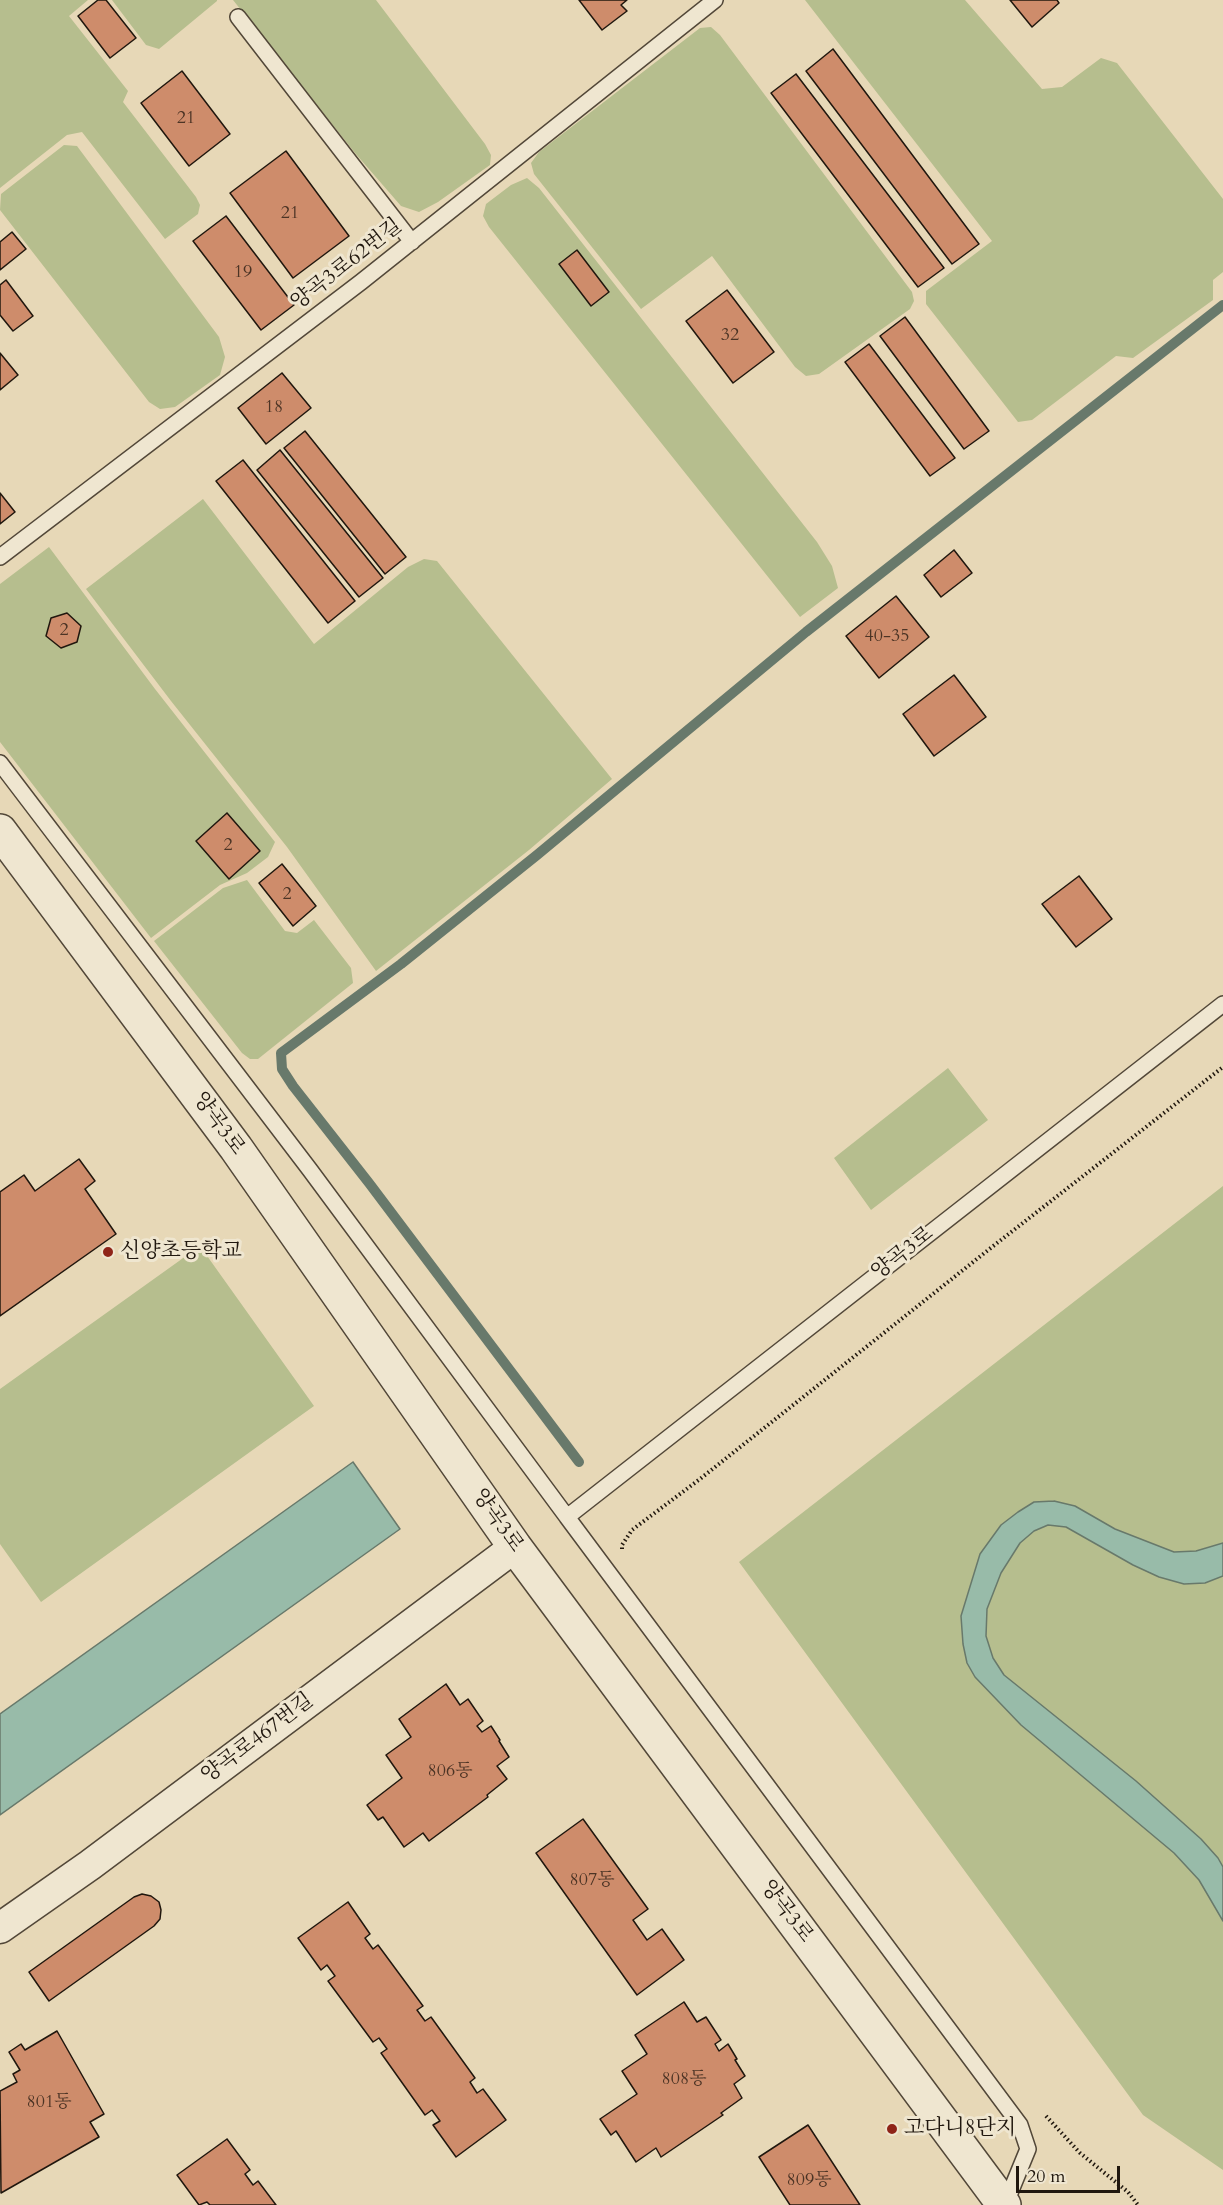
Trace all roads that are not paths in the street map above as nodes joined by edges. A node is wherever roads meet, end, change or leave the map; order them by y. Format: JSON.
{"nodes":[{"id":1,"x":716,"y":0,"type":"edge"},
{"id":2,"x":238,"y":16,"type":"dead end"},
{"id":3,"x":411,"y":242,"type":"junction"},
{"id":4,"x":0,"y":557,"type":"edge"},
{"id":5,"x":0,"y":763,"type":"edge"},
{"id":6,"x":0,"y":831,"type":"edge"},
{"id":7,"x":1223,"y":1004,"type":"edge"},
{"id":8,"x":567,"y":1517,"type":"junction"},
{"id":9,"x":515,"y":1547,"type":"junction"},
{"id":10,"x":0,"y":1928,"type":"edge"},
{"id":11,"x":1004,"y":2205,"type":"edge"}],
"edges":[{"from":1,"to":3,"type":"lane","name":"양곡3로62번길"},
{"from":2,"to":3,"type":"lane"},
{"from":3,"to":4,"type":"lane","name":"양곡3로62번길"},
{"from":5,"to":8,"type":"lane"},
{"from":6,"to":9,"type":"street","name":"양곡3로"},
{"from":7,"to":8,"type":"lane","name":"양곡3로"},
{"from":8,"to":11,"type":"lane","name":"양곡3로"},
{"from":9,"to":10,"type":"street","name":"양곡로467번길"},
{"from":9,"to":11,"type":"street","name":"양곡3로"}]}
